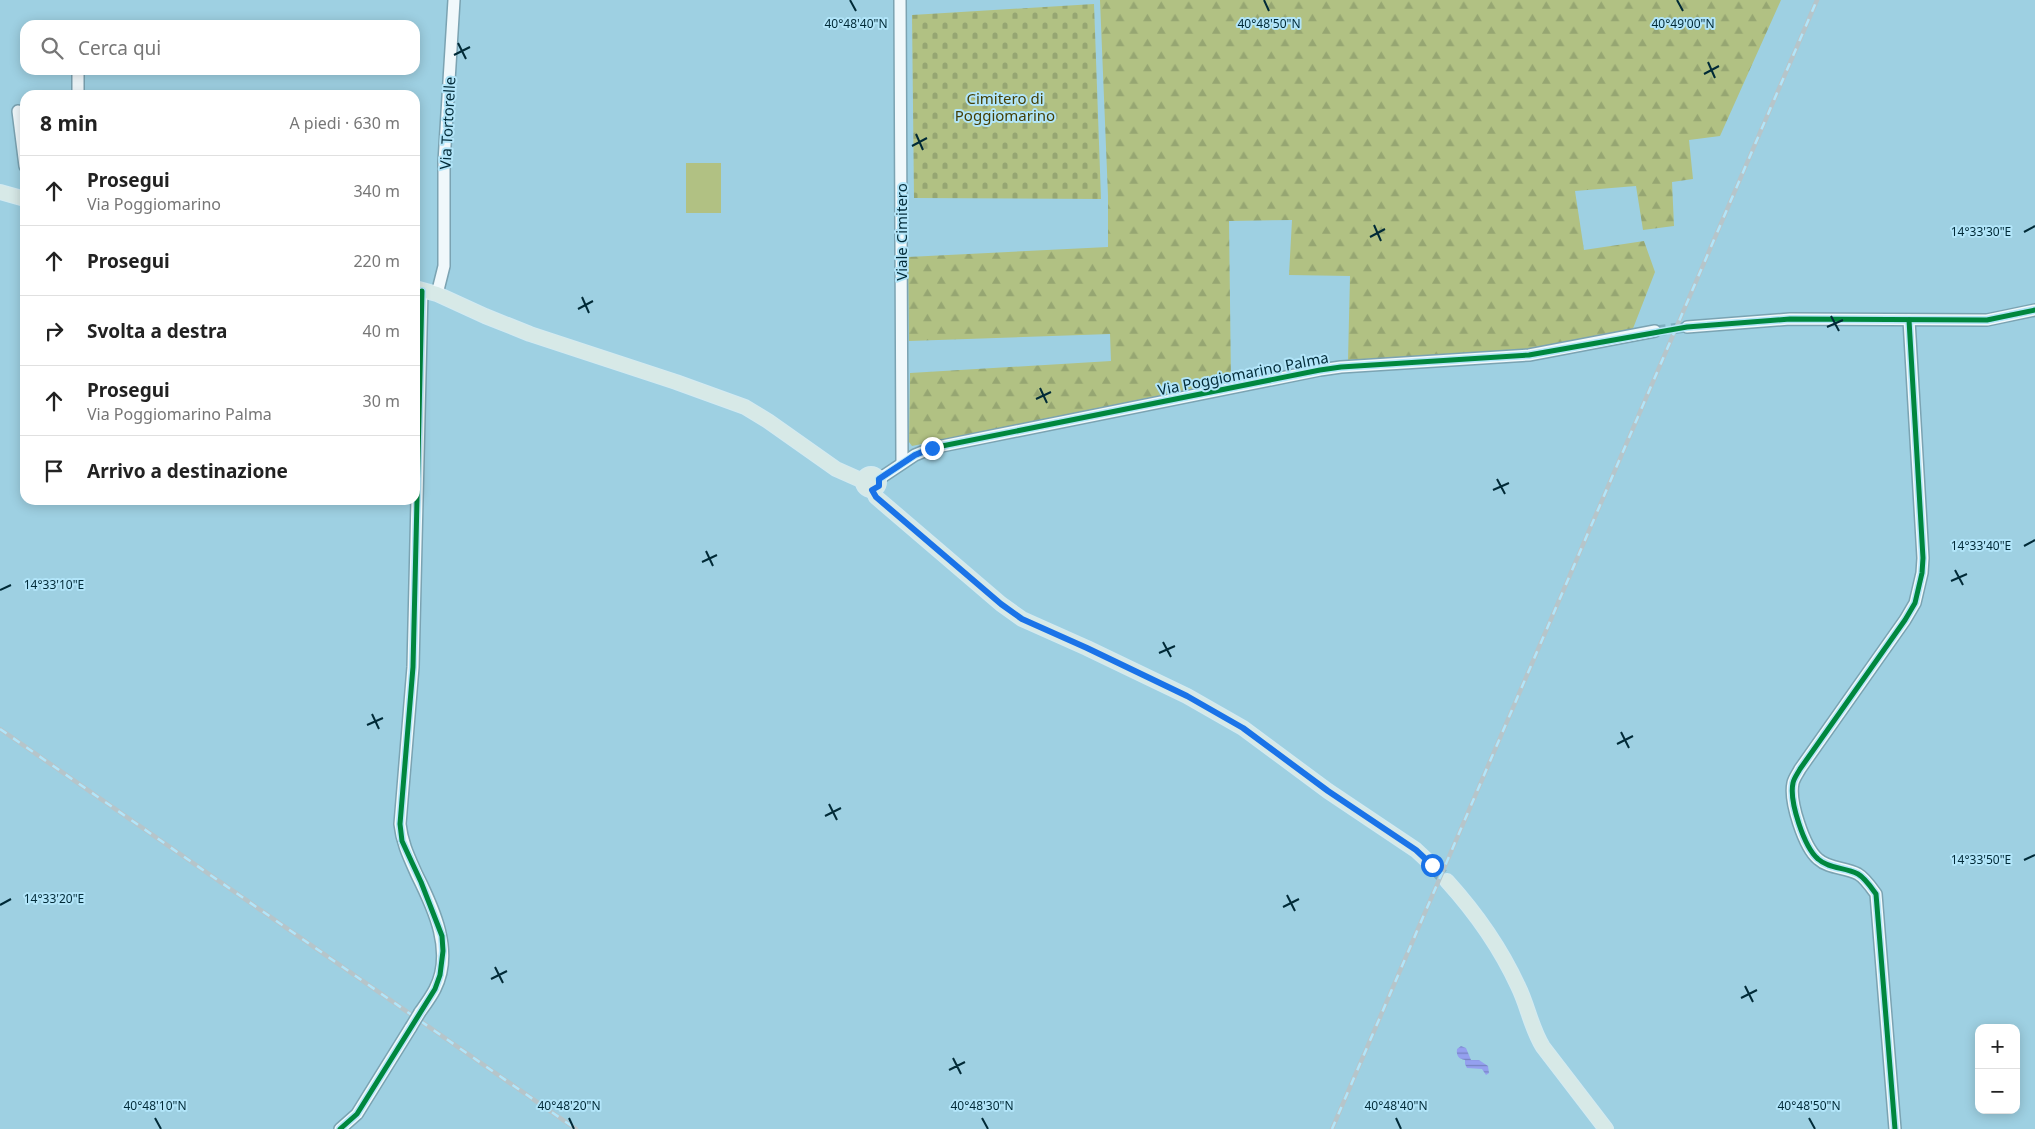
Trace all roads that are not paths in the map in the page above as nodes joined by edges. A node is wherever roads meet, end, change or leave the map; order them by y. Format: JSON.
{"nodes":[{"id":1,"x":454,"y":0,"type":"edge"},
{"id":2,"x":900,"y":0,"type":"edge"},
{"id":3,"x":78,"y":75,"type":"edge"},
{"id":4,"x":78,"y":90,"type":"edge"},
{"id":5,"x":18,"y":111,"type":"dead end"},
{"id":6,"x":20,"y":127,"type":"edge"},
{"id":7,"x":0,"y":192,"type":"edge"},
{"id":8,"x":20,"y":197,"type":"edge"},
{"id":9,"x":420,"y":290,"type":"edge"},
{"id":10,"x":437,"y":294,"type":"junction"},
{"id":11,"x":2035,"y":310,"type":"edge"},
{"id":12,"x":1910,"y":320,"type":"junction"},
{"id":13,"x":1687,"y":327,"type":"tunnel mouth"},
{"id":14,"x":1655,"y":331,"type":"tunnel mouth"},
{"id":15,"x":902,"y":463,"type":"junction"},
{"id":16,"x":872,"y":484,"type":"junction"},
{"id":17,"x":415,"y":505,"type":"edge"},
{"id":18,"x":1432,"y":865,"type":"tunnel mouth"},
{"id":19,"x":1447,"y":880,"type":"tunnel mouth"},
{"id":20,"x":340,"y":1129,"type":"edge"},
{"id":21,"x":1606,"y":1129,"type":"edge"},
{"id":22,"x":1895,"y":1129,"type":"edge"}],
"edges":[{"from":1,"to":10,"type":"street","name":"Via Tortorelle"},
{"from":2,"to":15,"type":"street","name":"Viale Cimitero"},
{"from":3,"to":4,"type":"street"},
{"from":5,"to":6,"type":"street"},
{"from":7,"to":8,"type":"main road"},
{"from":9,"to":10,"type":"main road"},
{"from":10,"to":16,"type":"main road"},
{"from":11,"to":12,"type":"street"},
{"from":12,"to":13,"type":"street"},
{"from":12,"to":22,"type":"street"},
{"from":14,"to":15,"type":"street","name":"Via Poggiomarino Palma"},
{"from":15,"to":16,"type":"street","name":"Via Poggiomarino Palma"},
{"from":16,"to":18,"type":"main road"},
{"from":17,"to":20,"type":"street","bridge":true},
{"from":19,"to":21,"type":"main road"}]}
